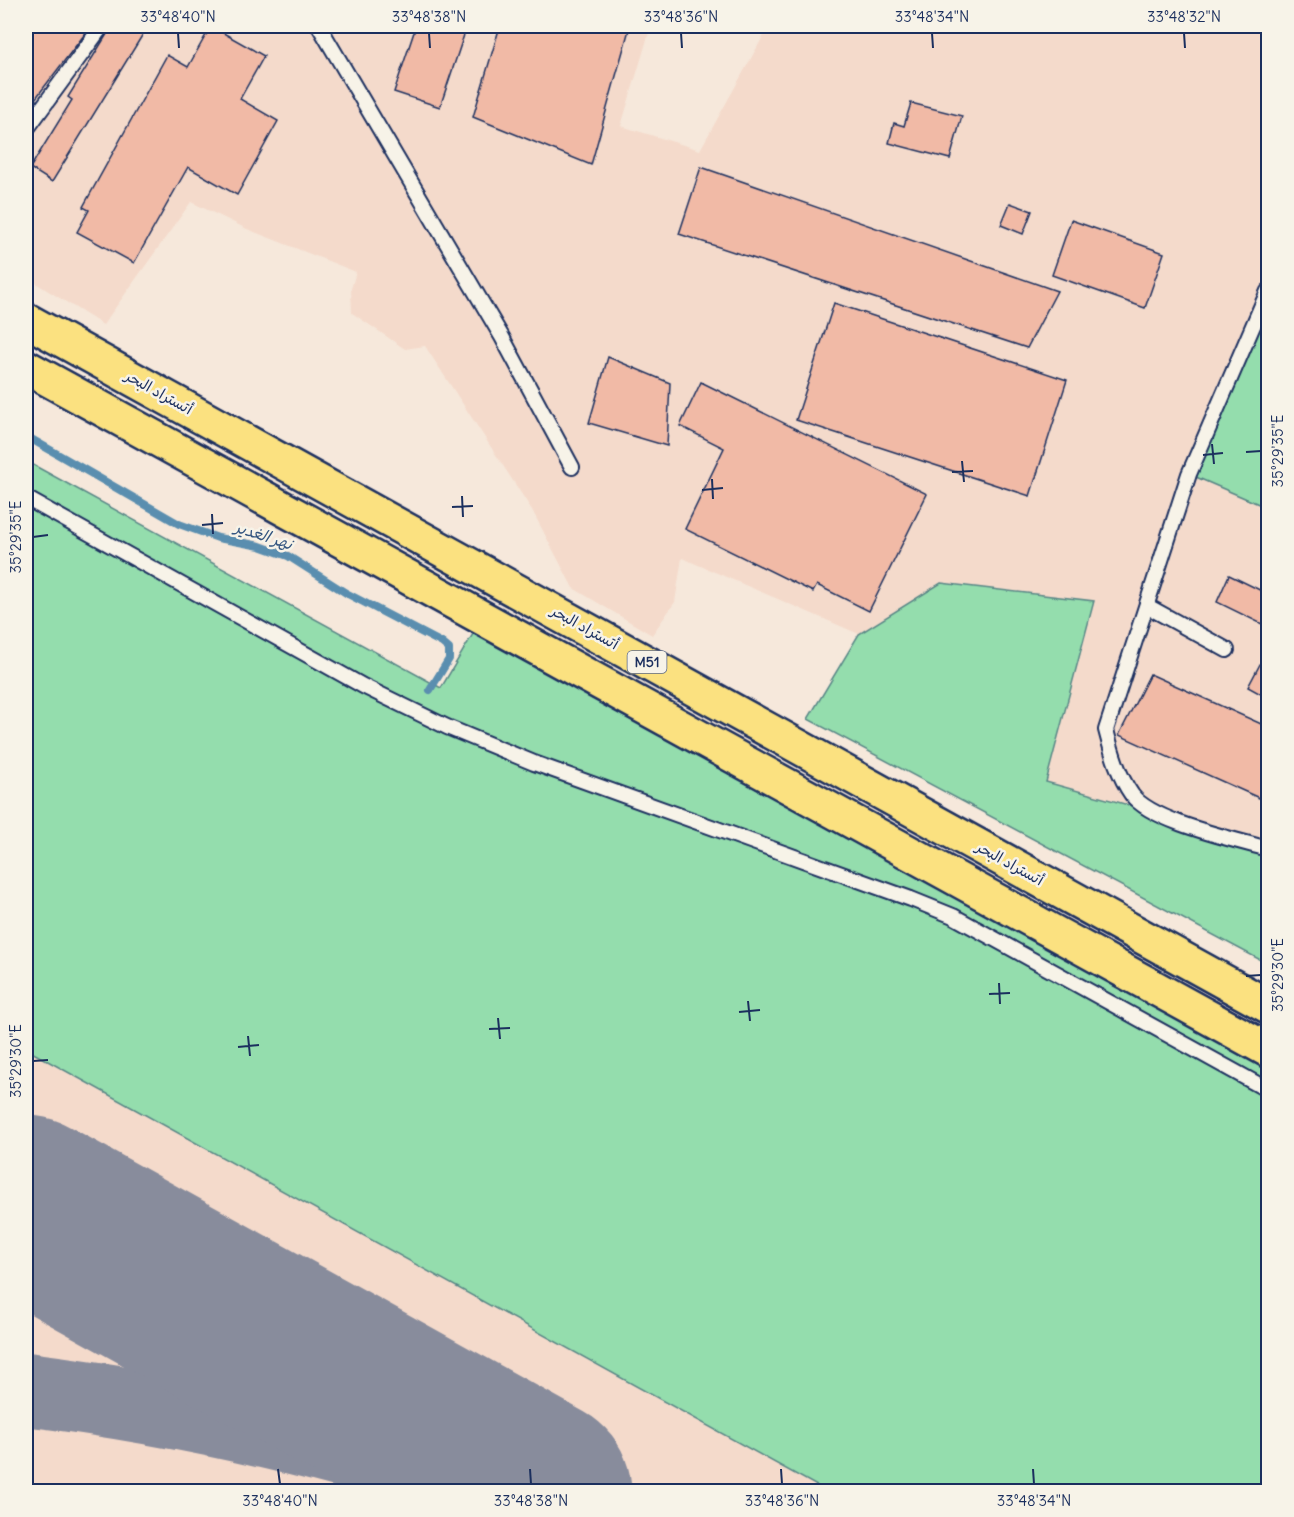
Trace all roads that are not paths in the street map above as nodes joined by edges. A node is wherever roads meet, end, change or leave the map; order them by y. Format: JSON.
{"nodes":[{"id":1,"x":102,"y":26,"type":"edge"},
{"id":2,"x":319,"y":26,"type":"edge"},
{"id":3,"x":26,"y":130,"type":"edge"},
{"id":4,"x":1269,"y":291,"type":"edge"},
{"id":5,"x":26,"y":320,"type":"edge"},
{"id":6,"x":26,"y":367,"type":"edge"},
{"id":7,"x":572,"y":467,"type":"dead end"},
{"id":8,"x":26,"y":498,"type":"edge"},
{"id":9,"x":1147,"y":606,"type":"junction"},
{"id":10,"x":1227,"y":650,"type":"dead end"},
{"id":11,"x":1269,"y":849,"type":"edge"},
{"id":12,"x":1269,"y":1006,"type":"edge"},
{"id":13,"x":1269,"y":1050,"type":"edge"},
{"id":14,"x":1269,"y":1090,"type":"edge"}],
"edges":[{"from":1,"to":3,"type":"lane"},
{"from":2,"to":7,"type":"lane"},
{"from":4,"to":9,"type":"lane"},
{"from":5,"to":12,"type":"highway","name":"أتستراد البحر","number":"M51"},
{"from":6,"to":13,"type":"highway","number":"M51"},
{"from":8,"to":14,"type":"lane"},
{"from":9,"to":10,"type":"lane"},
{"from":9,"to":11,"type":"lane"}]}
